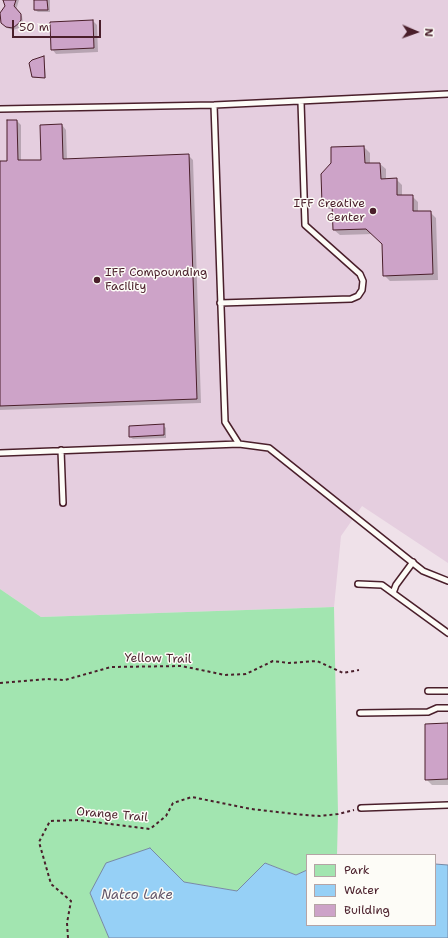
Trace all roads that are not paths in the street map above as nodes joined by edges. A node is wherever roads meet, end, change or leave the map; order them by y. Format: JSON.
{"nodes":[{"id":1,"x":448,"y":94,"type":"edge"},
{"id":2,"x":301,"y":102,"type":"junction"},
{"id":3,"x":214,"y":105,"type":"junction"},
{"id":4,"x":0,"y":109,"type":"edge"},
{"id":5,"x":220,"y":303,"type":"junction"},
{"id":6,"x":239,"y":444,"type":"junction"},
{"id":7,"x":61,"y":450,"type":"junction"},
{"id":8,"x":0,"y":453,"type":"edge"},
{"id":9,"x":63,"y":503,"type":"dead end"},
{"id":10,"x":413,"y":562,"type":"junction"},
{"id":11,"x":448,"y":580,"type":"edge"},
{"id":12,"x":358,"y":584,"type":"dead end"},
{"id":13,"x":393,"y":593,"type":"junction"},
{"id":14,"x":448,"y":632,"type":"edge"},
{"id":15,"x":428,"y":691,"type":"dead end"},
{"id":16,"x":448,"y":691,"type":"edge"},
{"id":17,"x":448,"y":708,"type":"edge"},
{"id":18,"x":360,"y":713,"type":"dead end"},
{"id":19,"x":448,"y":805,"type":"edge"},
{"id":20,"x":360,"y":808,"type":"road end"}],
"edges":[{"from":1,"to":2,"type":"lane"},
{"from":2,"to":3,"type":"lane"},
{"from":2,"to":5,"type":"lane"},
{"from":3,"to":4,"type":"lane"},
{"from":3,"to":5,"type":"lane"},
{"from":5,"to":6,"type":"lane"},
{"from":6,"to":7,"type":"lane"},
{"from":6,"to":10,"type":"lane"},
{"from":7,"to":8,"type":"lane"},
{"from":7,"to":9,"type":"lane"},
{"from":10,"to":11,"type":"lane"},
{"from":10,"to":13,"type":"lane"},
{"from":12,"to":13,"type":"lane"},
{"from":13,"to":14,"type":"lane"},
{"from":15,"to":16,"type":"lane"},
{"from":17,"to":18,"type":"lane"},
{"from":19,"to":20,"type":"lane"}]}
